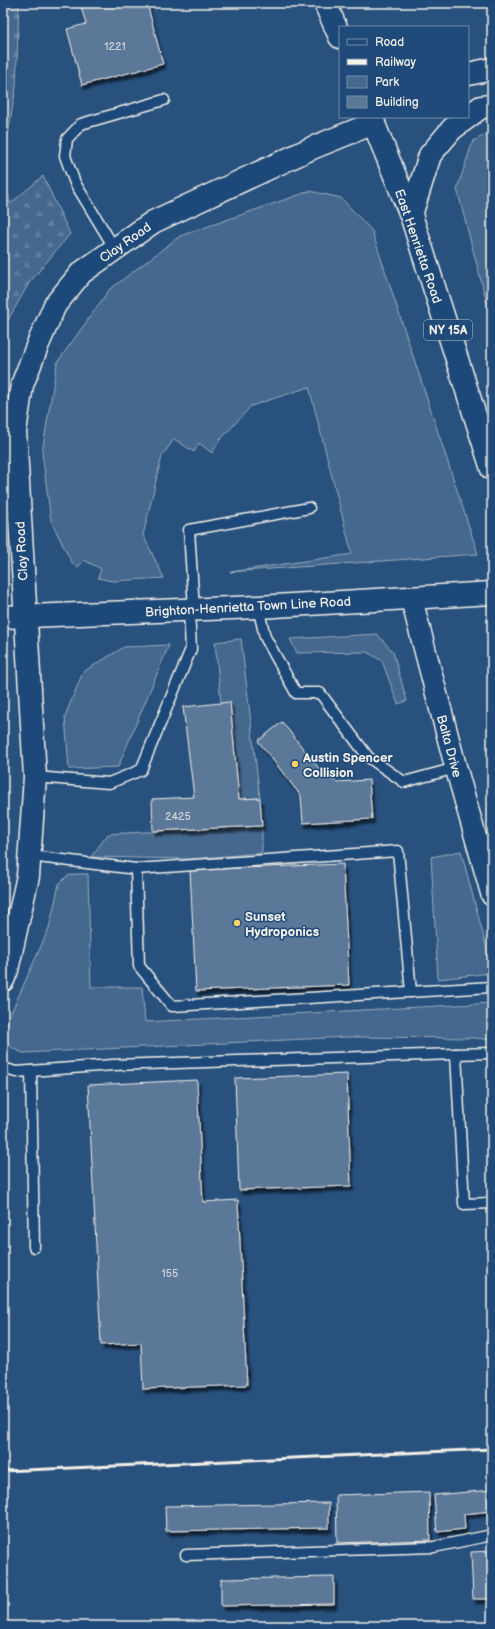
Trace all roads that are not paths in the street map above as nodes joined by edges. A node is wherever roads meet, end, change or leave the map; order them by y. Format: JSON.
{"nodes":[{"id":1,"x":325,"y":3,"type":"edge"},
{"id":2,"x":339,"y":35,"type":"edge"},
{"id":3,"x":492,"y":70,"type":"edge"},
{"id":4,"x":469,"y":74,"type":"edge"},
{"id":5,"x":164,"y":100,"type":"dead end"},
{"id":6,"x":492,"y":106,"type":"edge"},
{"id":7,"x":469,"y":116,"type":"edge"},
{"id":8,"x":466,"y":118,"type":"edge"},
{"id":9,"x":372,"y":120,"type":"edge"},
{"id":10,"x":411,"y":215,"type":"junction"},
{"id":11,"x":115,"y":249,"type":"junction"},
{"id":12,"x":492,"y":469,"type":"edge"},
{"id":13,"x":309,"y":508,"type":"dead end"},
{"id":14,"x":483,"y":593,"type":"edge"},
{"id":15,"x":411,"y":597,"type":"junction"},
{"id":16,"x":258,"y":607,"type":"junction"},
{"id":17,"x":192,"y":609,"type":"junction"},
{"id":18,"x":25,"y":616,"type":"junction"},
{"id":19,"x":3,"y":617,"type":"edge"},
{"id":20,"x":456,"y":768,"type":"junction"},
{"id":21,"x":35,"y":777,"type":"junction"},
{"id":22,"x":30,"y":856,"type":"junction"},
{"id":23,"x":136,"y":868,"type":"junction"},
{"id":24,"x":492,"y":895,"type":"edge"},
{"id":25,"x":3,"y":980,"type":"edge"},
{"id":26,"x":492,"y":987,"type":"edge"},
{"id":27,"x":411,"y":992,"type":"junction"},
{"id":28,"x":492,"y":1053,"type":"edge"},
{"id":29,"x":456,"y":1054,"type":"junction"},
{"id":30,"x":3,"y":1068,"type":"edge"},
{"id":31,"x":30,"y":1071,"type":"junction"},
{"id":32,"x":492,"y":1203,"type":"edge"},
{"id":33,"x":34,"y":1247,"type":"dead end"},
{"id":34,"x":492,"y":1535,"type":"edge"},
{"id":35,"x":186,"y":1555,"type":"dead end"}],
"edges":[{"from":1,"to":2,"type":"street"},
{"from":3,"to":4,"type":"street"},
{"from":5,"to":11,"type":"lane"},
{"from":6,"to":7,"type":"street"},
{"from":8,"to":10,"type":"street"},
{"from":9,"to":10,"type":"street","name":"East Henrietta Road","number":"NY 15A"},
{"from":9,"to":11,"type":"street","name":"Clay Road"},
{"from":10,"to":12,"type":"street","name":"East Henrietta Road","number":"NY 15A"},
{"from":11,"to":18,"type":"street","name":"Clay Road"},
{"from":13,"to":17,"type":"lane"},
{"from":14,"to":15,"type":"street","name":"Brighton-Henrietta Town Line Road"},
{"from":15,"to":16,"type":"street","name":"Brighton-Henrietta Town Line Road"},
{"from":15,"to":20,"type":"street","name":"Balta Drive"},
{"from":16,"to":17,"type":"street","name":"Brighton-Henrietta Town Line Road"},
{"from":16,"to":20,"type":"lane"},
{"from":17,"to":18,"type":"street","name":"Brighton-Henrietta Town Line Road"},
{"from":17,"to":21,"type":"lane"},
{"from":18,"to":19,"type":"street","name":"Brighton-Henrietta Town Line Road"},
{"from":18,"to":21,"type":"street","name":"Clay Road"},
{"from":20,"to":24,"type":"street","name":"Balta Drive"},
{"from":21,"to":22,"type":"street","name":"Clay Road"},
{"from":22,"to":23,"type":"lane"},
{"from":22,"to":25,"type":"street","name":"Clay Road"},
{"from":23,"to":27,"type":"lane"},
{"from":23,"to":27,"type":"lane"},
{"from":26,"to":27,"type":"lane"},
{"from":28,"to":29,"type":"lane"},
{"from":29,"to":31,"type":"lane"},
{"from":29,"to":32,"type":"lane"},
{"from":30,"to":31,"type":"lane"},
{"from":31,"to":33,"type":"lane"},
{"from":34,"to":35,"type":"lane"}]}
